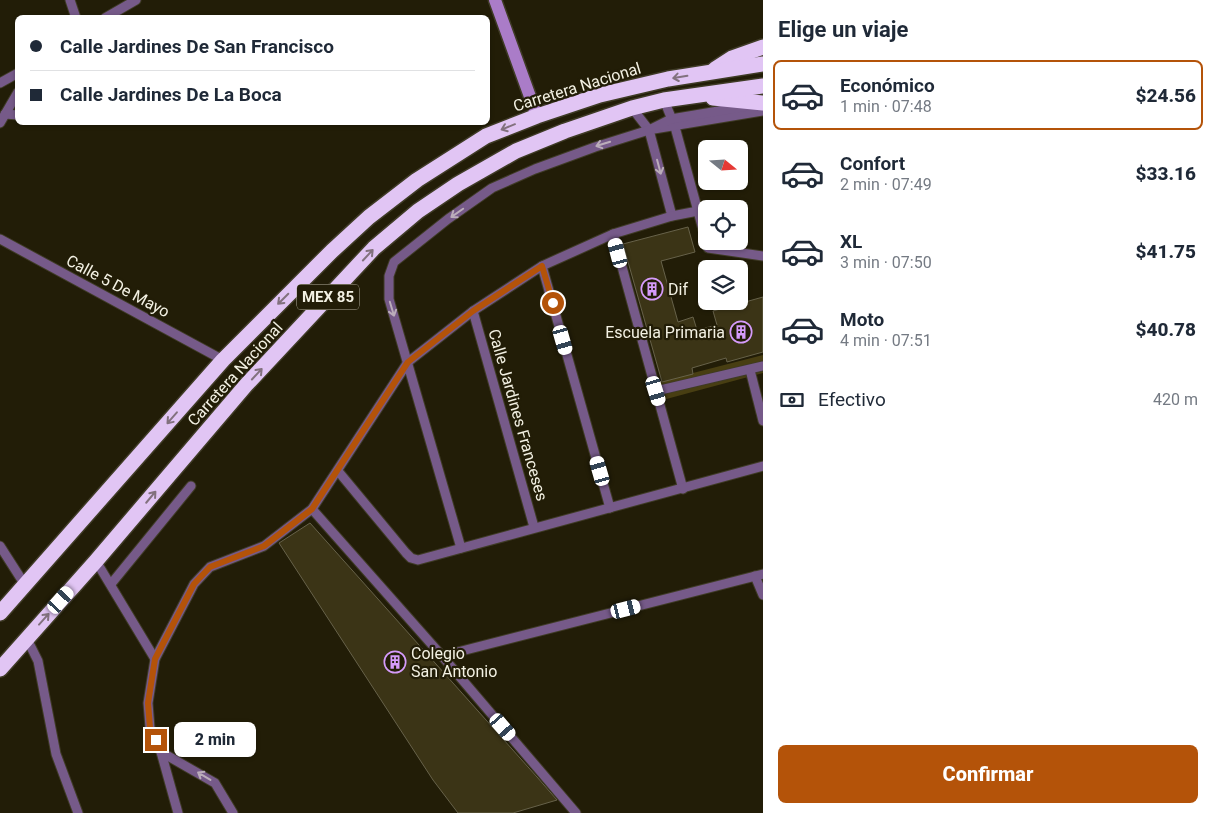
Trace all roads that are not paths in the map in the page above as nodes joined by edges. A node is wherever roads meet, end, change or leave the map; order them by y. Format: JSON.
{"nodes":[{"id":1,"x":70,"y":0,"type":"edge"},
{"id":2,"x":136,"y":0,"type":"edge"},
{"id":3,"x":496,"y":0,"type":"edge"},
{"id":4,"x":75,"y":15,"type":"edge"},
{"id":5,"x":110,"y":15,"type":"edge"},
{"id":6,"x":763,"y":47,"type":"edge"},
{"id":7,"x":763,"y":64,"type":"edge"},
{"id":8,"x":710,"y":72,"type":"junction"},
{"id":9,"x":15,"y":75,"type":"edge"},
{"id":10,"x":0,"y":83,"type":"edge"},
{"id":11,"x":763,"y":86,"type":"edge"},
{"id":12,"x":689,"y":96,"type":"junction"},
{"id":13,"x":15,"y":98,"type":"edge"},
{"id":14,"x":664,"y":100,"type":"junction"},
{"id":15,"x":763,"y":103,"type":"edge"},
{"id":16,"x":632,"y":108,"type":"junction"},
{"id":17,"x":763,"y":111,"type":"edge"},
{"id":18,"x":6,"y":114,"type":"junction"},
{"id":19,"x":15,"y":115,"type":"edge"},
{"id":20,"x":537,"y":116,"type":"junction"},
{"id":21,"x":0,"y":123,"type":"edge"},
{"id":22,"x":673,"y":123,"type":"junction"},
{"id":23,"x":649,"y":130,"type":"junction"},
{"id":24,"x":698,"y":211,"type":"joint"},
{"id":25,"x":672,"y":216,"type":"junction"},
{"id":26,"x":613,"y":234,"type":"junction"},
{"id":27,"x":0,"y":239,"type":"edge"},
{"id":28,"x":722,"y":250,"type":"edge"},
{"id":29,"x":763,"y":256,"type":"edge"},
{"id":30,"x":542,"y":266,"type":"junction"},
{"id":31,"x":473,"y":311,"type":"junction"},
{"id":32,"x":223,"y":360,"type":"junction"},
{"id":33,"x":408,"y":362,"type":"junction"},
{"id":34,"x":763,"y":366,"type":"edge"},
{"id":35,"x":750,"y":370,"type":"junction"},
{"id":36,"x":656,"y":391,"type":"junction"},
{"id":37,"x":763,"y":421,"type":"edge"},
{"id":38,"x":763,"y":466,"type":"edge"},
{"id":39,"x":338,"y":471,"type":"junction"},
{"id":40,"x":191,"y":486,"type":"dead end"},
{"id":41,"x":683,"y":489,"type":"junction"},
{"id":42,"x":610,"y":508,"type":"junction"},
{"id":43,"x":312,"y":509,"type":"junction"},
{"id":44,"x":534,"y":528,"type":"junction"},
{"id":45,"x":0,"y":546,"type":"edge"},
{"id":46,"x":461,"y":548,"type":"junction"},
{"id":47,"x":96,"y":561,"type":"junction"},
{"id":48,"x":759,"y":575,"type":"edge"},
{"id":49,"x":111,"y":584,"type":"junction"},
{"id":50,"x":25,"y":585,"type":"junction"},
{"id":51,"x":763,"y":595,"type":"edge"},
{"id":52,"x":0,"y":613,"type":"edge"},
{"id":53,"x":27,"y":639,"type":"junction"},
{"id":54,"x":442,"y":656,"type":"junction"},
{"id":55,"x":155,"y":659,"type":"junction"},
{"id":56,"x":2,"y":666,"type":"edge"},
{"id":57,"x":0,"y":682,"type":"edge"},
{"id":58,"x":161,"y":752,"type":"junction"},
{"id":59,"x":78,"y":813,"type":"edge"},
{"id":60,"x":178,"y":813,"type":"edge"},
{"id":61,"x":233,"y":813,"type":"edge"},
{"id":62,"x":576,"y":813,"type":"edge"}],
"edges":[{"from":1,"to":4,"type":"street"},
{"from":2,"to":5,"type":"street"},
{"from":3,"to":20,"type":"main road"},
{"from":6,"to":8,"type":"highway","number":"MEX 85"},
{"from":7,"to":8,"type":"highway","name":"Carretera Nacional","number":"MEX 85"},
{"from":8,"to":20,"type":"highway","name":"Carretera Nacional","number":"MEX 85","one_way":true},
{"from":9,"to":10,"type":"street"},
{"from":11,"to":12,"type":"highway","name":"Carretera Nacional","number":"MEX 85"},
{"from":12,"to":14,"type":"highway","name":"Carretera Nacional","number":"MEX 85"},
{"from":12,"to":15,"type":"highway","number":"MEX 85"},
{"from":13,"to":18,"type":"street"},
{"from":14,"to":16,"type":"highway","name":"Carretera Nacional","number":"MEX 85"},
{"from":14,"to":22,"type":"street"},
{"from":15,"to":22,"type":"street"},
{"from":16,"to":23,"type":"street"},
{"from":47,"to":16,"type":"highway","name":"Carretera Nacional","number":"MEX 85","one_way":true},
{"from":17,"to":22,"type":"street"},
{"from":18,"to":19,"type":"street"},
{"from":18,"to":21,"type":"street"},
{"from":20,"to":32,"type":"highway","name":"Carretera Nacional","number":"MEX 85","one_way":true},
{"from":22,"to":23,"type":"street"},
{"from":22,"to":24,"type":"street"},
{"from":23,"to":25,"type":"street","one_way":true},
{"from":23,"to":33,"type":"street","one_way":true},
{"from":24,"to":25,"type":"street"},
{"from":25,"to":26,"type":"street"},
{"from":26,"to":30,"type":"street"},
{"from":26,"to":36,"type":"street"},
{"from":27,"to":32,"type":"street","name":"Calle 5 De Mayo"},
{"from":28,"to":29,"type":"street"},
{"from":30,"to":31,"type":"street"},
{"from":30,"to":42,"type":"street"},
{"from":31,"to":33,"type":"street"},
{"from":31,"to":44,"type":"street","name":"Calle Jardines Franceses"},
{"from":32,"to":50,"type":"highway","name":"Carretera Nacional","number":"MEX 85","one_way":true},
{"from":33,"to":39,"type":"street"},
{"from":33,"to":46,"type":"street"},
{"from":34,"to":35,"type":"street"},
{"from":35,"to":36,"type":"street"},
{"from":35,"to":37,"type":"street"},
{"from":36,"to":41,"type":"street"},
{"from":38,"to":41,"type":"street"},
{"from":39,"to":43,"type":"street"},
{"from":39,"to":46,"type":"street"},
{"from":40,"to":49,"type":"street"},
{"from":41,"to":42,"type":"street"},
{"from":42,"to":44,"type":"street"},
{"from":43,"to":54,"type":"street"},
{"from":43,"to":55,"type":"street"},
{"from":44,"to":46,"type":"street"},
{"from":45,"to":50,"type":"street"},
{"from":47,"to":49,"type":"street"},
{"from":53,"to":47,"type":"highway","name":"Carretera Nacional","number":"MEX 85","one_way":true},
{"from":48,"to":51,"type":"street"},
{"from":48,"to":54,"type":"street"},
{"from":49,"to":55,"type":"street"},
{"from":50,"to":52,"type":"highway","name":"Carretera Nacional","number":"MEX 85"},
{"from":53,"to":56,"type":"highway","name":"Carretera Nacional","number":"MEX 85"},
{"from":53,"to":59,"type":"street"},
{"from":54,"to":62,"type":"street"},
{"from":55,"to":58,"type":"street"},
{"from":56,"to":57,"type":"highway","number":"MEX 85"},
{"from":58,"to":60,"type":"street"},
{"from":61,"to":58,"type":"street","one_way":true}]}
